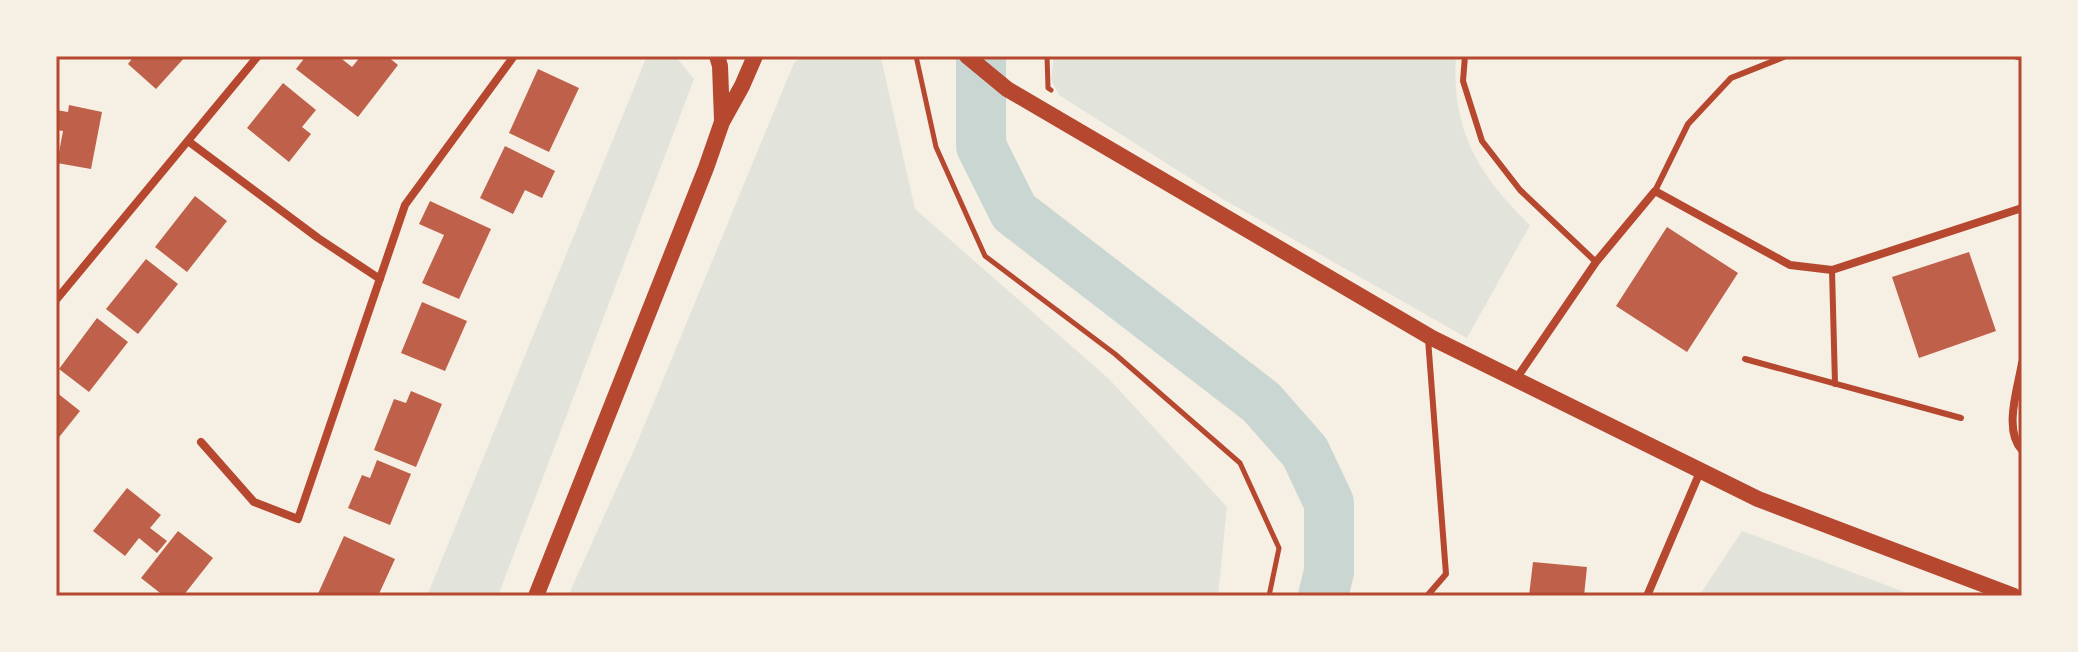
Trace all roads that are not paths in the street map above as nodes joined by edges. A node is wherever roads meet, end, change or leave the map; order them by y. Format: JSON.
{"nodes":[{"id":1,"x":258,"y":56,"type":"edge"},
{"id":2,"x":514,"y":56,"type":"edge"},
{"id":3,"x":717,"y":56,"type":"edge"},
{"id":4,"x":755,"y":56,"type":"edge"},
{"id":5,"x":967,"y":56,"type":"edge"},
{"id":6,"x":1465,"y":56,"type":"edge"},
{"id":7,"x":1786,"y":56,"type":"edge"},
{"id":8,"x":2015,"y":56,"type":"edge"},
{"id":9,"x":2022,"y":58,"type":"edge"},
{"id":10,"x":722,"y":122,"type":"junction"},
{"id":11,"x":188,"y":141,"type":"junction"},
{"id":12,"x":1655,"y":191,"type":"junction"},
{"id":13,"x":2022,"y":208,"type":"edge"},
{"id":14,"x":1596,"y":262,"type":"junction"},
{"id":15,"x":1832,"y":270,"type":"junction"},
{"id":16,"x":380,"y":279,"type":"junction"},
{"id":17,"x":56,"y":300,"type":"edge"},
{"id":18,"x":1428,"y":336,"type":"junction"},
{"id":19,"x":1745,"y":359,"type":"dead end"},
{"id":20,"x":2022,"y":363,"type":"edge"},
{"id":21,"x":1515,"y":380,"type":"junction"},
{"id":22,"x":1835,"y":384,"type":"junction"},
{"id":23,"x":1961,"y":418,"type":"dead end"},
{"id":24,"x":201,"y":442,"type":"dead end"},
{"id":25,"x":2022,"y":450,"type":"edge"},
{"id":26,"x":1700,"y":472,"type":"junction"},
{"id":27,"x":536,"y":596,"type":"edge"},
{"id":28,"x":1427,"y":596,"type":"edge"},
{"id":29,"x":1647,"y":596,"type":"edge"},
{"id":30,"x":2014,"y":596,"type":"edge"}],
"edges":[{"from":1,"to":11,"type":"street"},
{"from":2,"to":16,"type":"street"},
{"from":3,"to":10,"type":"main road"},
{"from":4,"to":10,"type":"main road"},
{"from":5,"to":18,"type":"main road"},
{"from":6,"to":14,"type":"lane"},
{"from":7,"to":12,"type":"lane"},
{"from":8,"to":9,"type":"lane"},
{"from":10,"to":27,"type":"main road"},
{"from":11,"to":16,"type":"street"},
{"from":11,"to":17,"type":"street"},
{"from":12,"to":14,"type":"street"},
{"from":12,"to":15,"type":"street"},
{"from":13,"to":15,"type":"street"},
{"from":14,"to":21,"type":"street"},
{"from":15,"to":22,"type":"lane"},
{"from":16,"to":24,"type":"street"},
{"from":18,"to":21,"type":"main road"},
{"from":18,"to":28,"type":"lane"},
{"from":19,"to":22,"type":"lane"},
{"from":20,"to":25,"type":"street"},
{"from":21,"to":26,"type":"main road"},
{"from":22,"to":23,"type":"lane"},
{"from":26,"to":29,"type":"street"},
{"from":26,"to":30,"type":"main road"}]}
